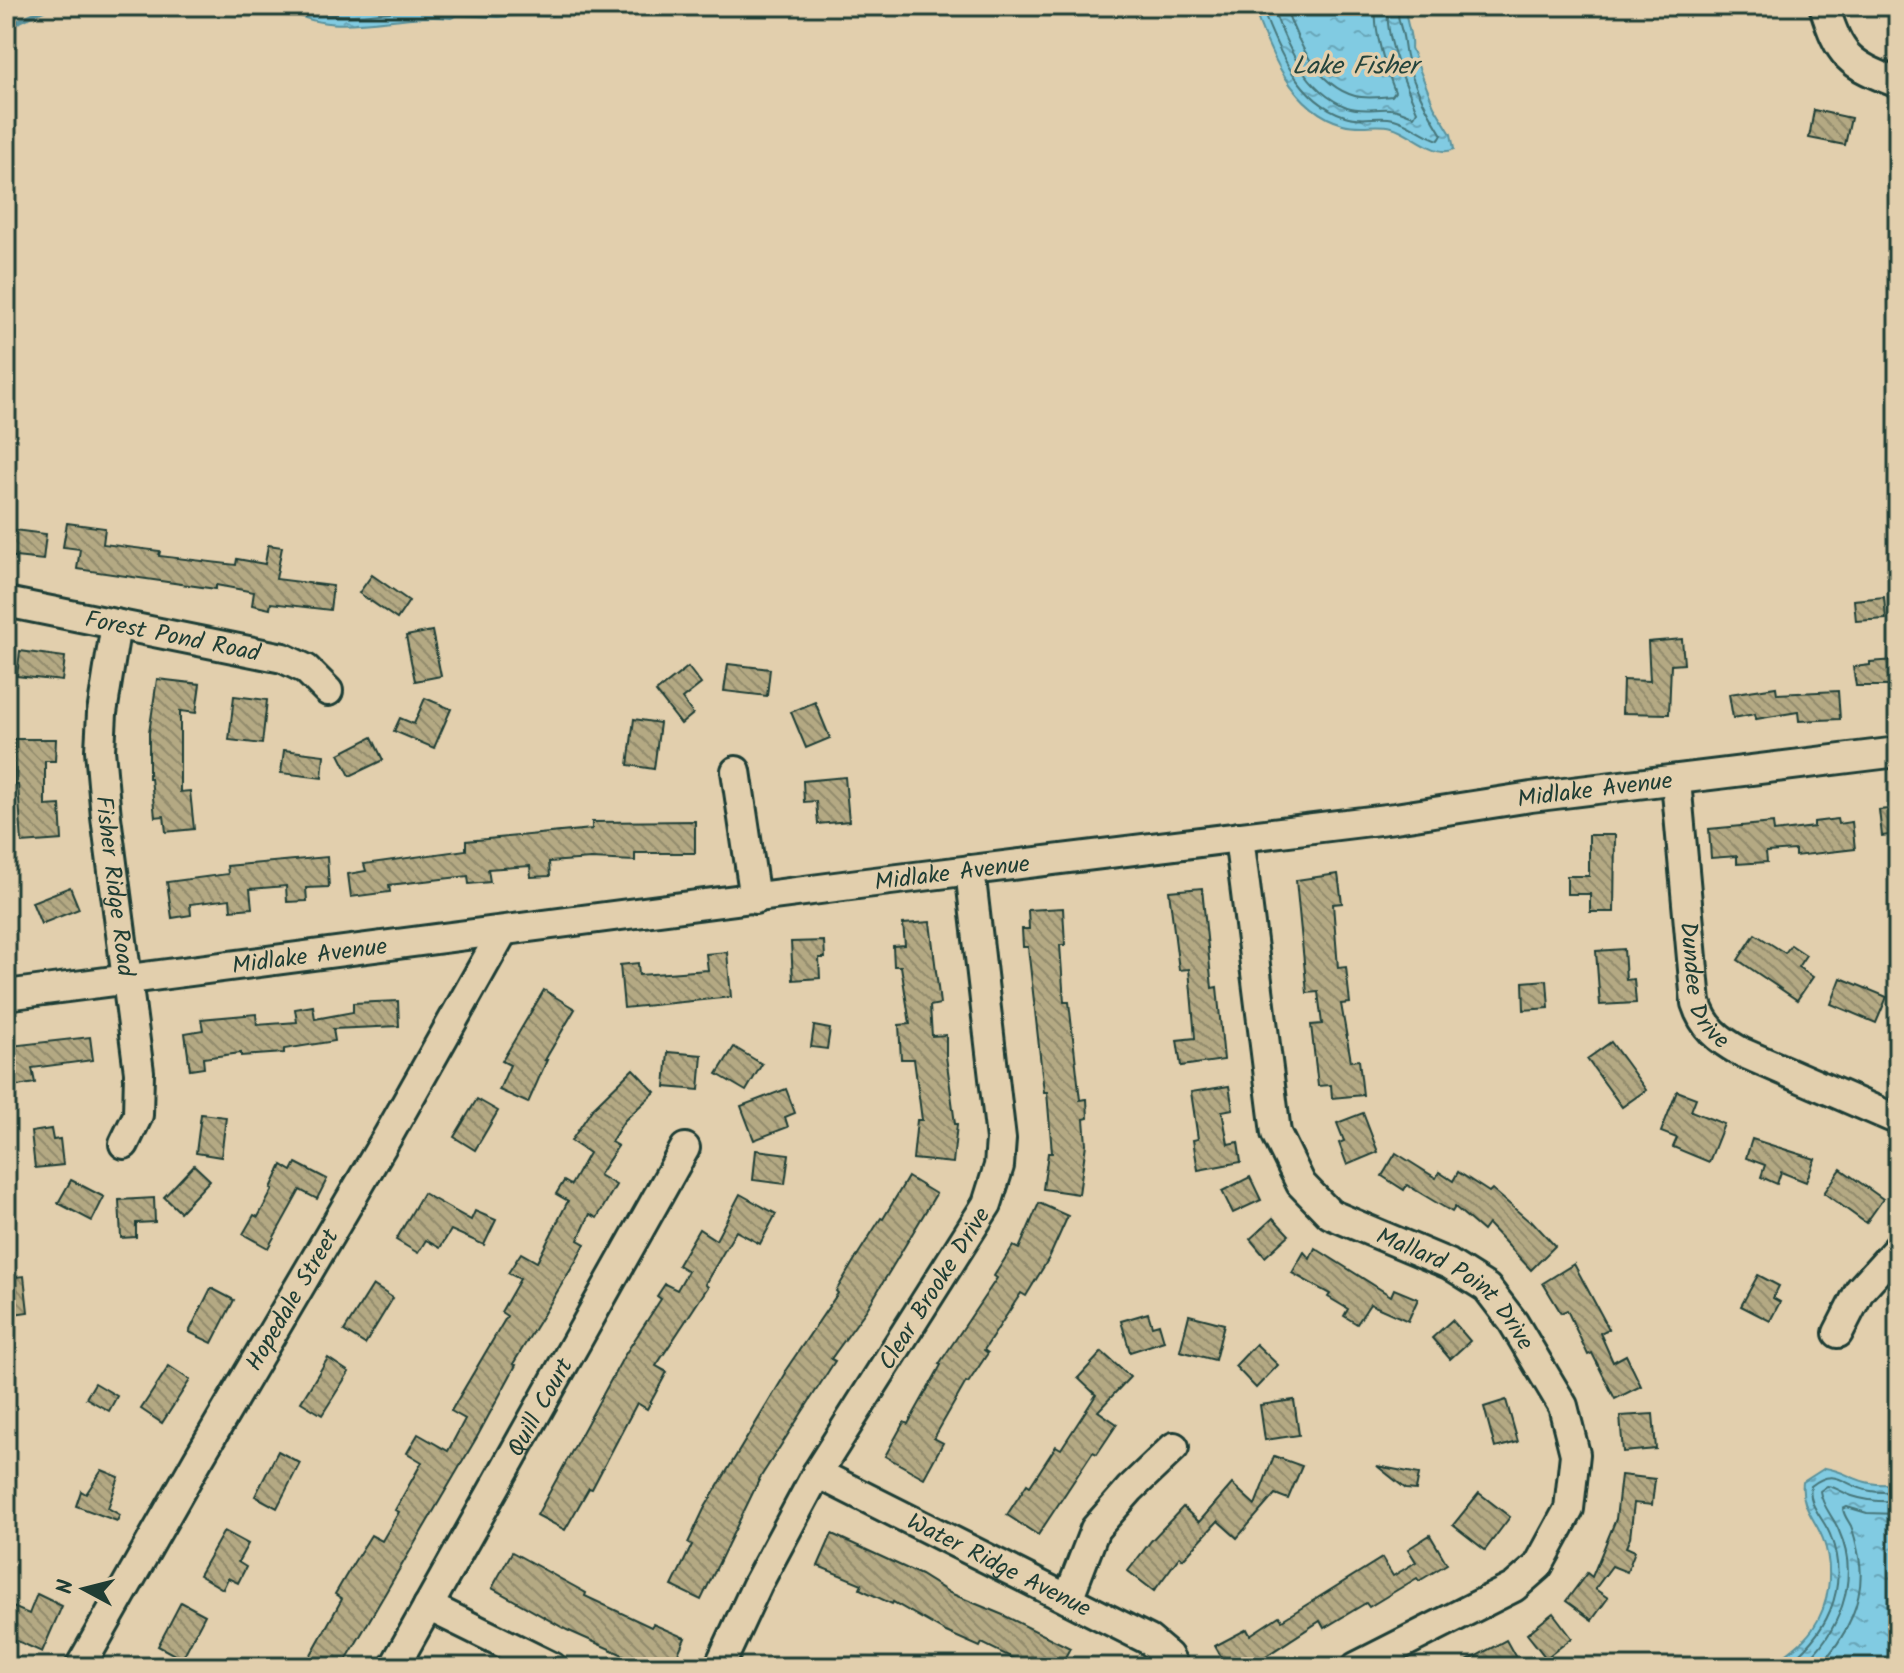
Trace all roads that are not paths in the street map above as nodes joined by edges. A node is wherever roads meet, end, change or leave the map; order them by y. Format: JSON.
{"nodes":[{"id":1,"x":1824,"y":6,"type":"edge"},
{"id":2,"x":1898,"y":83,"type":"edge"},
{"id":3,"x":6,"y":602,"type":"edge"},
{"id":4,"x":116,"y":624,"type":"junction"},
{"id":5,"x":328,"y":691,"type":"dead end"},
{"id":6,"x":1898,"y":752,"type":"edge"},
{"id":7,"x":736,"y":771,"type":"dead end"},
{"id":8,"x":1676,"y":781,"type":"junction"},
{"id":9,"x":1239,"y":837,"type":"junction"},
{"id":10,"x":970,"y":870,"type":"junction"},
{"id":11,"x":755,"y":899,"type":"junction"},
{"id":12,"x":503,"y":931,"type":"junction"},
{"id":13,"x":126,"y":979,"type":"junction"},
{"id":14,"x":6,"y":995,"type":"edge"},
{"id":15,"x":1898,"y":1120,"type":"edge"},
{"id":16,"x":124,"y":1144,"type":"dead end"},
{"id":17,"x":685,"y":1148,"type":"dead end"},
{"id":18,"x":1898,"y":1248,"type":"edge"},
{"id":19,"x":1838,"y":1333,"type":"dead end"},
{"id":20,"x":1174,"y":1447,"type":"dead end"},
{"id":21,"x":817,"y":1473,"type":"junction"},
{"id":22,"x":1068,"y":1599,"type":"junction"},
{"id":23,"x":428,"y":1606,"type":"junction"},
{"id":24,"x":80,"y":1667,"type":"edge"},
{"id":25,"x":394,"y":1667,"type":"edge"},
{"id":26,"x":552,"y":1667,"type":"edge"},
{"id":27,"x":719,"y":1667,"type":"edge"},
{"id":28,"x":1174,"y":1667,"type":"edge"},
{"id":29,"x":1356,"y":1667,"type":"edge"}],
"edges":[{"from":1,"to":2,"type":"street"},
{"from":3,"to":4,"type":"street","name":"Forest Pond Road"},
{"from":4,"to":5,"type":"street","name":"Forest Pond Road"},
{"from":4,"to":13,"type":"street","name":"Fisher Ridge Road"},
{"from":6,"to":8,"type":"street","name":"Midlake Avenue"},
{"from":7,"to":11,"type":"street"},
{"from":8,"to":9,"type":"street","name":"Midlake Avenue"},
{"from":8,"to":15,"type":"street","name":"Dundee Drive"},
{"from":9,"to":10,"type":"street","name":"Midlake Avenue"},
{"from":9,"to":29,"type":"street","name":"Mallard Point Drive"},
{"from":10,"to":11,"type":"street","name":"Midlake Avenue"},
{"from":10,"to":21,"type":"street","name":"Clear Brooke Drive"},
{"from":11,"to":12,"type":"street","name":"Midlake Avenue"},
{"from":12,"to":13,"type":"street","name":"Midlake Avenue"},
{"from":12,"to":24,"type":"street","name":"Hopedale Street"},
{"from":13,"to":14,"type":"street","name":"Midlake Avenue"},
{"from":13,"to":16,"type":"street","name":"Fisher Ridge Road"},
{"from":17,"to":23,"type":"street","name":"Quill Court"},
{"from":18,"to":19,"type":"street"},
{"from":20,"to":22,"type":"street"},
{"from":21,"to":22,"type":"street","name":"Water Ridge Avenue"},
{"from":21,"to":27,"type":"street","name":"Clear Brooke Drive"},
{"from":22,"to":28,"type":"street","name":"Water Ridge Avenue"},
{"from":23,"to":25,"type":"street","name":"Quill Court"},
{"from":23,"to":26,"type":"street"}]}
